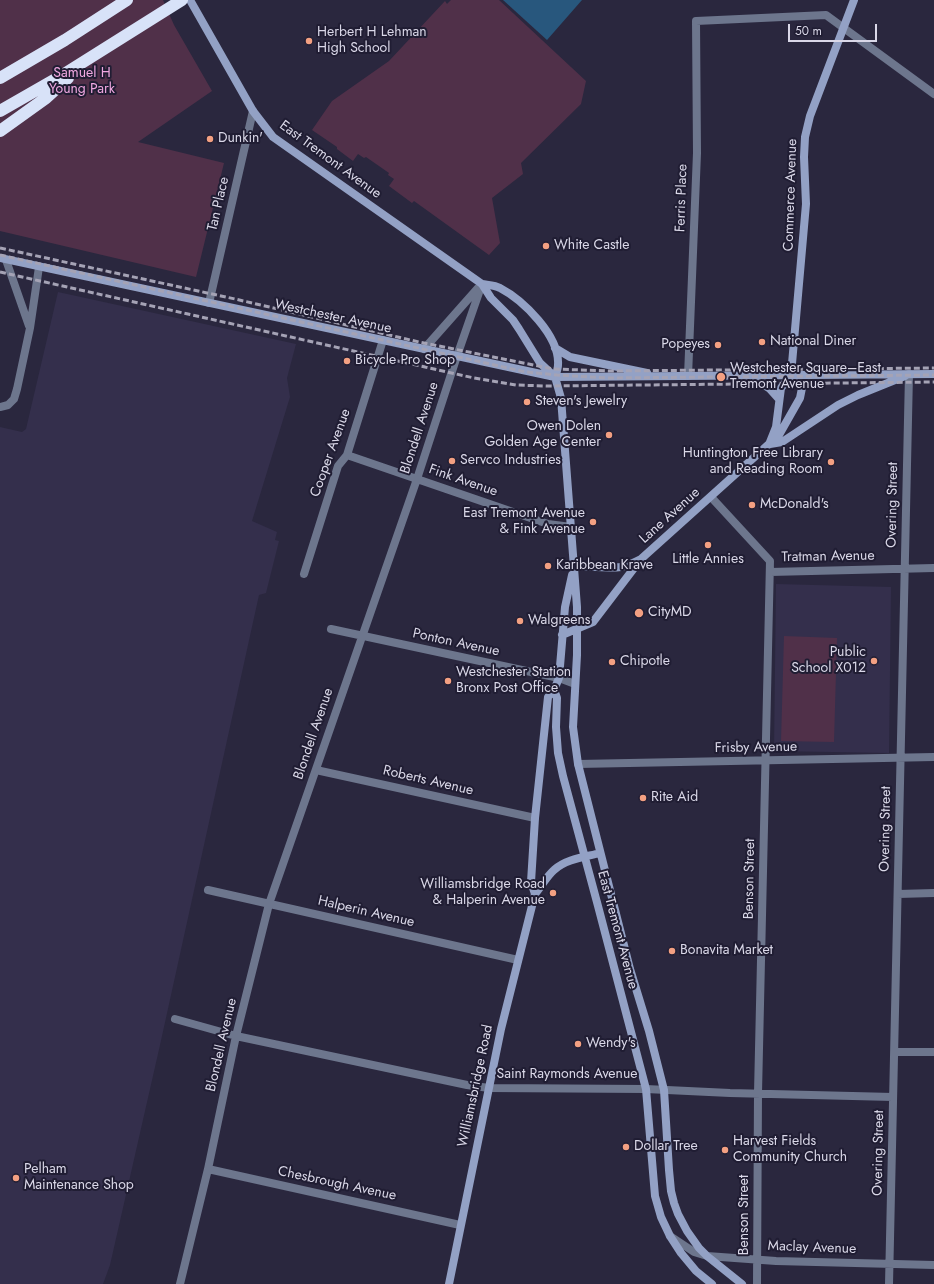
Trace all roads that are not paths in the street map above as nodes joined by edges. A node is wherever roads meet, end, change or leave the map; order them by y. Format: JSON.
{"nodes":[{"id":1,"x":127,"y":0,"type":"edge"},
{"id":2,"x":182,"y":0,"type":"edge"},
{"id":3,"x":190,"y":0,"type":"edge"},
{"id":4,"x":854,"y":0,"type":"edge"},
{"id":5,"x":844,"y":27,"type":"junction"},
{"id":6,"x":93,"y":56,"type":"junction"},
{"id":7,"x":0,"y":78,"type":"edge"},
{"id":8,"x":934,"y":94,"type":"edge"},
{"id":9,"x":0,"y":111,"type":"edge"},
{"id":10,"x":253,"y":111,"type":"junction"},
{"id":11,"x":0,"y":131,"type":"edge"},
{"id":12,"x":3,"y":259,"type":"edge"},
{"id":13,"x":39,"y":267,"type":"junction"},
{"id":14,"x":482,"y":284,"type":"junction"},
{"id":15,"x":209,"y":303,"type":"junction"},
{"id":16,"x":30,"y":328,"type":"junction"},
{"id":17,"x":383,"y":340,"type":"junction"},
{"id":18,"x":555,"y":348,"type":"junction"},
{"id":19,"x":424,"y":349,"type":"junction"},
{"id":20,"x":456,"y":356,"type":"junction"},
{"id":21,"x":909,"y":374,"type":"junction"},
{"id":22,"x":934,"y":374,"type":"edge"},
{"id":23,"x":791,"y":375,"type":"junction"},
{"id":24,"x":664,"y":376,"type":"junction"},
{"id":25,"x":688,"y":376,"type":"junction"},
{"id":26,"x":750,"y":376,"type":"junction"},
{"id":27,"x":555,"y":377,"type":"junction"},
{"id":28,"x":779,"y":399,"type":"junction"},
{"id":29,"x":0,"y":408,"type":"edge"},
{"id":30,"x":769,"y":444,"type":"junction"},
{"id":31,"x":347,"y":455,"type":"junction"},
{"id":32,"x":417,"y":479,"type":"junction"},
{"id":33,"x":711,"y":498,"type":"junction"},
{"id":34,"x":571,"y":527,"type":"junction"},
{"id":35,"x":641,"y":559,"type":"junction"},
{"id":36,"x":574,"y":566,"type":"junction"},
{"id":37,"x":934,"y":568,"type":"edge"},
{"id":38,"x":904,"y":569,"type":"junction"},
{"id":39,"x":770,"y":572,"type":"junction"},
{"id":40,"x":304,"y":574,"type":"dead end"},
{"id":41,"x":331,"y":629,"type":"dead end"},
{"id":42,"x":577,"y":629,"type":"junction"},
{"id":43,"x":362,"y":635,"type":"junction"},
{"id":44,"x":562,"y":635,"type":"junction"},
{"id":45,"x":559,"y":678,"type":"junction"},
{"id":46,"x":575,"y":684,"type":"junction"},
{"id":47,"x":554,"y":690,"type":"junction"},
{"id":48,"x":901,"y":757,"type":"junction"},
{"id":49,"x":934,"y":757,"type":"edge"},
{"id":50,"x":765,"y":761,"type":"junction"},
{"id":51,"x":578,"y":764,"type":"junction"},
{"id":52,"x":316,"y":770,"type":"junction"},
{"id":53,"x":535,"y":818,"type":"junction"},
{"id":54,"x":600,"y":853,"type":"junction"},
{"id":55,"x":584,"y":857,"type":"junction"},
{"id":56,"x":208,"y":890,"type":"dead end"},
{"id":57,"x":934,"y":893,"type":"edge"},
{"id":58,"x":535,"y":894,"type":"junction"},
{"id":59,"x":898,"y":894,"type":"junction"},
{"id":60,"x":269,"y":904,"type":"junction"},
{"id":61,"x":518,"y":960,"type":"junction"},
{"id":62,"x":175,"y":1019,"type":"dead end"},
{"id":63,"x":236,"y":1036,"type":"junction"},
{"id":64,"x":894,"y":1052,"type":"junction"},
{"id":65,"x":934,"y":1052,"type":"edge"},
{"id":66,"x":489,"y":1088,"type":"junction"},
{"id":67,"x":646,"y":1089,"type":"junction"},
{"id":68,"x":664,"y":1090,"type":"junction"},
{"id":69,"x":758,"y":1093,"type":"junction"},
{"id":70,"x":893,"y":1097,"type":"junction"},
{"id":71,"x":208,"y":1169,"type":"junction"},
{"id":72,"x":460,"y":1225,"type":"junction"},
{"id":73,"x":670,"y":1236,"type":"junction"},
{"id":74,"x":707,"y":1256,"type":"junction"},
{"id":75,"x":757,"y":1259,"type":"junction"},
{"id":76,"x":890,"y":1264,"type":"junction"},
{"id":77,"x":934,"y":1265,"type":"edge"},
{"id":78,"x":180,"y":1284,"type":"edge"},
{"id":79,"x":448,"y":1284,"type":"edge"},
{"id":80,"x":712,"y":1284,"type":"edge"},
{"id":81,"x":742,"y":1284,"type":"edge"},
{"id":82,"x":757,"y":1284,"type":"edge"},
{"id":83,"x":889,"y":1284,"type":"edge"}],
"edges":[{"from":1,"to":7,"type":"highway"},
{"from":2,"to":6,"type":"highway"},
{"from":3,"to":10,"type":"main road","name":"East Tremont Avenue"},
{"from":4,"to":5,"type":"main road","name":"Commerce Avenue"},
{"from":5,"to":8,"type":"street"},
{"from":5,"to":23,"type":"main road","name":"Commerce Avenue"},
{"from":5,"to":25,"type":"street","name":"Ferris Place"},
{"from":6,"to":9,"type":"highway"},
{"from":6,"to":11,"type":"highway"},
{"from":10,"to":14,"type":"main road","name":"East Tremont Avenue"},
{"from":10,"to":15,"type":"street","name":"Tan Place"},
{"from":12,"to":13,"type":"main road","name":"Westchester Avenue"},
{"from":12,"to":16,"type":"street"},
{"from":13,"to":15,"type":"main road","name":"Westchester Avenue"},
{"from":13,"to":16,"type":"street"},
{"from":14,"to":18,"type":"main road","name":"East Tremont Avenue"},
{"from":14,"to":19,"type":"street"},
{"from":14,"to":20,"type":"street","name":"Blondell Avenue"},
{"from":14,"to":27,"type":"main road","name":"East Tremont Avenue"},
{"from":15,"to":17,"type":"main road","name":"Westchester Avenue"},
{"from":16,"to":29,"type":"street"},
{"from":17,"to":19,"type":"main road","name":"Westchester Avenue"},
{"from":17,"to":31,"type":"street","name":"Cooper Avenue"},
{"from":18,"to":24,"type":"main road","name":"Westchester Avenue"},
{"from":18,"to":27,"type":"main road","name":"East Tremont Avenue"},
{"from":19,"to":20,"type":"main road","name":"Westchester Avenue"},
{"from":20,"to":27,"type":"main road","name":"Westchester Avenue"},
{"from":20,"to":32,"type":"street","name":"Blondell Avenue"},
{"from":21,"to":22,"type":"main road","name":"Westchester Avenue"},
{"from":21,"to":23,"type":"main road","name":"Westchester Avenue"},
{"from":21,"to":30,"type":"main road"},
{"from":21,"to":38,"type":"street","name":"Overing Street"},
{"from":23,"to":26,"type":"main road","name":"Westchester Avenue"},
{"from":23,"to":28,"type":"main road","name":"Lane Avenue"},
{"from":23,"to":30,"type":"main road","name":"Lane Avenue"},
{"from":24,"to":25,"type":"main road","name":"Westchester Avenue"},
{"from":24,"to":27,"type":"main road","name":"Westchester Avenue"},
{"from":25,"to":26,"type":"main road","name":"Westchester Avenue"},
{"from":26,"to":28,"type":"main road"},
{"from":27,"to":34,"type":"main road","name":"East Tremont Avenue"},
{"from":28,"to":30,"type":"main road","name":"Lane Avenue"},
{"from":30,"to":33,"type":"main road","name":"Lane Avenue"},
{"from":31,"to":32,"type":"street","name":"Fink Avenue"},
{"from":31,"to":40,"type":"street","name":"Cooper Avenue"},
{"from":32,"to":34,"type":"street","name":"Fink Avenue"},
{"from":32,"to":43,"type":"street","name":"Blondell Avenue"},
{"from":33,"to":35,"type":"main road","name":"Lane Avenue"},
{"from":33,"to":39,"type":"street","name":"Benson Street"},
{"from":34,"to":36,"type":"main road","name":"East Tremont Avenue"},
{"from":35,"to":36,"type":"main road","name":"Lane Avenue"},
{"from":35,"to":42,"type":"main road","name":"Lane Avenue"},
{"from":36,"to":42,"type":"main road","name":"East Tremont Avenue"},
{"from":36,"to":44,"type":"main road"},
{"from":37,"to":38,"type":"street","name":"Tratman Avenue"},
{"from":38,"to":39,"type":"street","name":"Tratman Avenue"},
{"from":38,"to":48,"type":"street","name":"Overing Street"},
{"from":39,"to":50,"type":"street","name":"Benson Street"},
{"from":41,"to":43,"type":"street","name":"Ponton Avenue"},
{"from":42,"to":44,"type":"main road","name":"Lane Avenue"},
{"from":42,"to":46,"type":"main road","name":"East Tremont Avenue"},
{"from":43,"to":45,"type":"street","name":"Ponton Avenue"},
{"from":43,"to":52,"type":"street","name":"Blondell Avenue"},
{"from":44,"to":45,"type":"main road"},
{"from":45,"to":46,"type":"street","name":"Ponton Avenue"},
{"from":45,"to":47,"type":"main road"},
{"from":46,"to":51,"type":"main road","name":"East Tremont Avenue"},
{"from":47,"to":53,"type":"main road","name":"Williamsbridge Road"},
{"from":47,"to":55,"type":"main road","name":"East Tremont Avenue"},
{"from":48,"to":49,"type":"street","name":"Frisby Avenue"},
{"from":48,"to":50,"type":"street","name":"Frisby Avenue"},
{"from":48,"to":59,"type":"street","name":"Overing Street"},
{"from":50,"to":51,"type":"street","name":"Frisby Avenue"},
{"from":50,"to":69,"type":"street","name":"Benson Street"},
{"from":51,"to":54,"type":"main road","name":"East Tremont Avenue"},
{"from":52,"to":53,"type":"street","name":"Roberts Avenue"},
{"from":52,"to":60,"type":"street","name":"Blondell Avenue"},
{"from":53,"to":58,"type":"main road","name":"Williamsbridge Road"},
{"from":54,"to":55,"type":"main road","name":"Williamsbridge Road"},
{"from":54,"to":68,"type":"main road","name":"East Tremont Avenue"},
{"from":55,"to":58,"type":"main road","name":"Williamsbridge Road"},
{"from":55,"to":67,"type":"main road","name":"East Tremont Avenue"},
{"from":56,"to":60,"type":"street","name":"Halperin Avenue"},
{"from":57,"to":59,"type":"street"},
{"from":58,"to":61,"type":"main road","name":"Williamsbridge Road"},
{"from":59,"to":64,"type":"street","name":"Overing Street"},
{"from":60,"to":61,"type":"street","name":"Halperin Avenue"},
{"from":60,"to":63,"type":"street","name":"Blondell Avenue"},
{"from":61,"to":66,"type":"main road","name":"Williamsbridge Road"},
{"from":62,"to":63,"type":"street","name":"Saint Raymonds Avenue"},
{"from":63,"to":66,"type":"street","name":"Saint Raymonds Avenue"},
{"from":63,"to":71,"type":"street","name":"Blondell Avenue"},
{"from":64,"to":65,"type":"street"},
{"from":64,"to":70,"type":"street","name":"Overing Street"},
{"from":66,"to":67,"type":"street","name":"Saint Raymonds Avenue"},
{"from":66,"to":72,"type":"main road","name":"Williamsbridge Road"},
{"from":67,"to":68,"type":"street","name":"Saint Raymonds Avenue"},
{"from":67,"to":73,"type":"main road","name":"East Tremont Avenue"},
{"from":68,"to":69,"type":"street","name":"Saint Raymonds Avenue"},
{"from":68,"to":74,"type":"main road","name":"East Tremont Avenue"},
{"from":69,"to":70,"type":"street","name":"Saint Raymonds Avenue"},
{"from":69,"to":75,"type":"street","name":"Benson Street"},
{"from":70,"to":76,"type":"street","name":"Overing Street"},
{"from":71,"to":72,"type":"street","name":"Chesbrough Avenue"},
{"from":71,"to":78,"type":"street","name":"Blondell Avenue"},
{"from":72,"to":79,"type":"main road","name":"Williamsbridge Road"},
{"from":73,"to":74,"type":"street","name":"Maclay Avenue"},
{"from":73,"to":80,"type":"main road","name":"East Tremont Avenue"},
{"from":74,"to":75,"type":"street","name":"Maclay Avenue"},
{"from":74,"to":81,"type":"main road","name":"East Tremont Avenue"},
{"from":75,"to":76,"type":"street","name":"Maclay Avenue"},
{"from":75,"to":82,"type":"street","name":"Benson Street"},
{"from":76,"to":77,"type":"street","name":"Maclay Avenue"},
{"from":76,"to":83,"type":"street","name":"Overing Street"}]}
